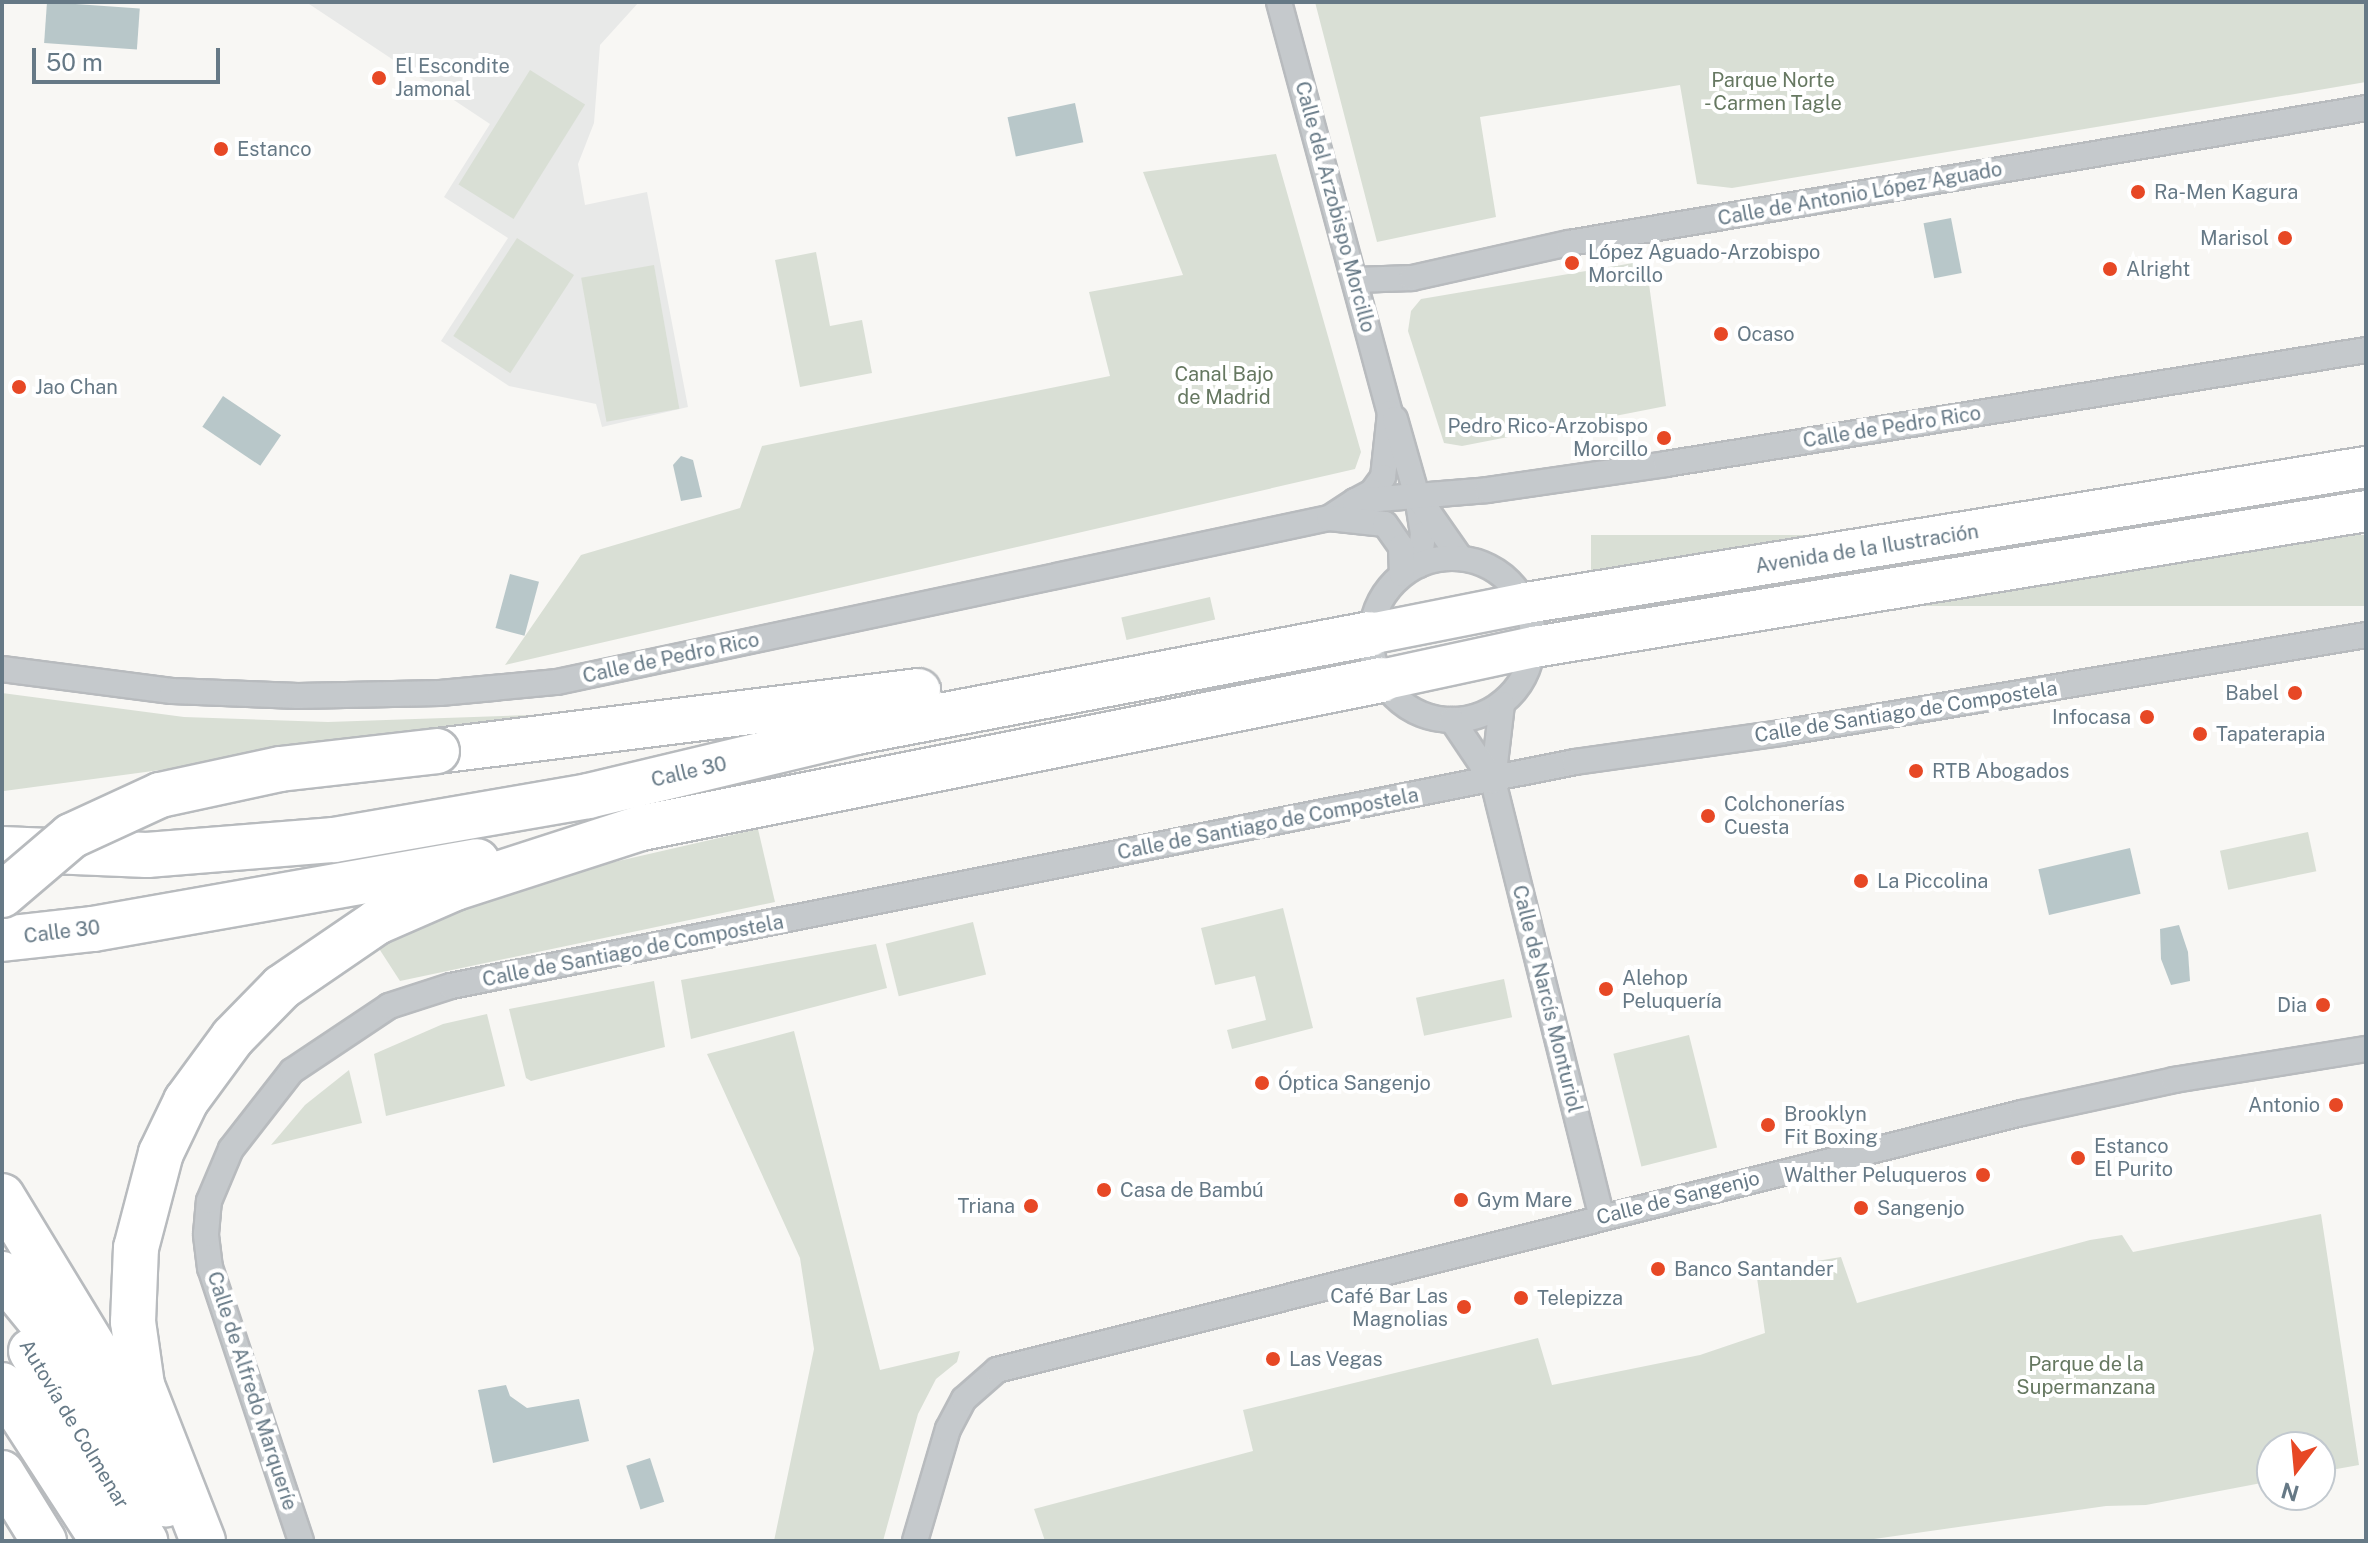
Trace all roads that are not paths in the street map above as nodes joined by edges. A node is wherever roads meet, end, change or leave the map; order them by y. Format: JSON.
{"nodes":[{"id":1,"x":1279,"y":2,"type":"edge"},
{"id":2,"x":2366,"y":108,"type":"edge"},
{"id":3,"x":1355,"y":280,"type":"junction"},
{"id":4,"x":2366,"y":350,"type":"edge"},
{"id":5,"x":1390,"y":413,"type":"junction"},
{"id":6,"x":2366,"y":467,"type":"edge"},
{"id":7,"x":1417,"y":496,"type":"junction"},
{"id":8,"x":1355,"y":501,"type":"junction"},
{"id":9,"x":2366,"y":511,"type":"edge"},
{"id":10,"x":1329,"y":518,"type":"junction"},
{"id":11,"x":1459,"y":556,"type":"junction"},
{"id":12,"x":1410,"y":570,"type":"junction"},
{"id":13,"x":1526,"y":603,"type":"junction"},
{"id":14,"x":1370,"y":634,"type":"junction"},
{"id":15,"x":2366,"y":635,"type":"edge"},
{"id":16,"x":1297,"y":647,"type":"junction"},
{"id":17,"x":1534,"y":647,"type":"junction"},
{"id":18,"x":2,"y":669,"type":"edge"},
{"id":19,"x":1381,"y":680,"type":"junction"},
{"id":20,"x":1502,"y":704,"type":"junction"},
{"id":21,"x":1452,"y":720,"type":"junction"},
{"id":22,"x":856,"y":732,"type":"junction"},
{"id":23,"x":1493,"y":781,"type":"junction"},
{"id":24,"x":2,"y":822,"type":"edge"},
{"id":25,"x":641,"y":828,"type":"junction"},
{"id":26,"x":2,"y":849,"type":"edge"},
{"id":27,"x":2,"y":895,"type":"edge"},
{"id":28,"x":2,"y":939,"type":"edge"},
{"id":29,"x":2366,"y":1049,"type":"edge"},
{"id":30,"x":231,"y":1149,"type":"joint"},
{"id":31,"x":2,"y":1196,"type":"edge"},
{"id":32,"x":1602,"y":1217,"type":"junction"},
{"id":33,"x":2,"y":1274,"type":"edge"},
{"id":34,"x":2,"y":1309,"type":"edge"},
{"id":35,"x":2,"y":1385,"type":"edge"},
{"id":36,"x":2,"y":1473,"type":"edge"},
{"id":37,"x":44,"y":1541,"type":"edge"},
{"id":38,"x":103,"y":1541,"type":"edge"},
{"id":39,"x":145,"y":1541,"type":"edge"},
{"id":40,"x":188,"y":1541,"type":"edge"},
{"id":41,"x":196,"y":1541,"type":"edge"},
{"id":42,"x":203,"y":1541,"type":"edge"},
{"id":43,"x":301,"y":1541,"type":"edge"},
{"id":44,"x":915,"y":1541,"type":"edge"}],
"edges":[{"from":1,"to":3,"type":"street","name":"Calle del Arzobispo Morcillo"},
{"from":2,"to":3,"type":"street","name":"Calle de Antonio López Aguado"},
{"from":3,"to":5,"type":"street","name":"Calle del Arzobispo Morcillo"},
{"from":4,"to":7,"type":"street","name":"Calle de Pedro Rico"},
{"from":5,"to":7,"type":"street","name":"Calle del Arzobispo Morcillo"},
{"from":5,"to":8,"type":"street","name":"Calle del Arzobispo Morcillo"},
{"from":6,"to":13,"type":"highway","name":"Avenida de la Ilustración"},
{"from":7,"to":8,"type":"street","name":"Calle de Pedro Rico"},
{"from":7,"to":11,"type":"street"},
{"from":7,"to":12,"type":"street","name":"Calle del Arzobispo Morcillo"},
{"from":8,"to":10,"type":"street","name":"Calle de Pedro Rico"},
{"from":9,"to":17,"type":"highway"},
{"from":10,"to":12,"type":"street","name":"Calle de Pedro Rico"},
{"from":10,"to":18,"type":"street","name":"Calle de Pedro Rico"},
{"from":11,"to":12,"type":"street"},
{"from":11,"to":13,"type":"street"},
{"from":12,"to":14,"type":"street"},
{"from":13,"to":14,"type":"highway","name":"Avenida de la Ilustración"},
{"from":13,"to":17,"type":"street"},
{"from":14,"to":16,"type":"highway","name":"Calle 30"},
{"from":14,"to":19,"type":"street"},
{"from":15,"to":23,"type":"street","name":"Calle de Santiago de Compostela"},
{"from":16,"to":22,"type":"highway","name":"Calle 30"},
{"from":16,"to":27,"type":"highway","bridge":true},
{"from":17,"to":19,"type":"highway"},
{"from":17,"to":20,"type":"street"},
{"from":19,"to":21,"type":"street"},
{"from":19,"to":25,"type":"highway"},
{"from":20,"to":21,"type":"street"},
{"from":20,"to":23,"type":"street","name":"Calle de Narcís Monturiol"},
{"from":21,"to":23,"type":"street","name":"Calle de Narcís Monturiol"},
{"from":22,"to":24,"type":"highway"},
{"from":22,"to":26,"type":"highway","name":"Calle 30"},
{"from":23,"to":30,"type":"street","name":"Calle de Santiago de Compostela"},
{"from":23,"to":32,"type":"street","name":"Calle de Narcís Monturiol"},
{"from":25,"to":28,"type":"highway","name":"Calle 30"},
{"from":25,"to":42,"type":"highway"},
{"from":29,"to":32,"type":"street","name":"Calle de Sangenjo"},
{"from":30,"to":43,"type":"street","name":"Calle de Alfredo Marqueríe"},
{"from":31,"to":41,"type":"highway"},
{"from":32,"to":44,"type":"street","name":"Calle de Sangenjo"},
{"from":33,"to":40,"type":"highway"},
{"from":34,"to":39,"type":"highway","name":"Autovía de Colmenar"},
{"from":35,"to":38,"type":"highway","name":"Autovía de Colmenar"},
{"from":36,"to":37,"type":"highway"}]}
